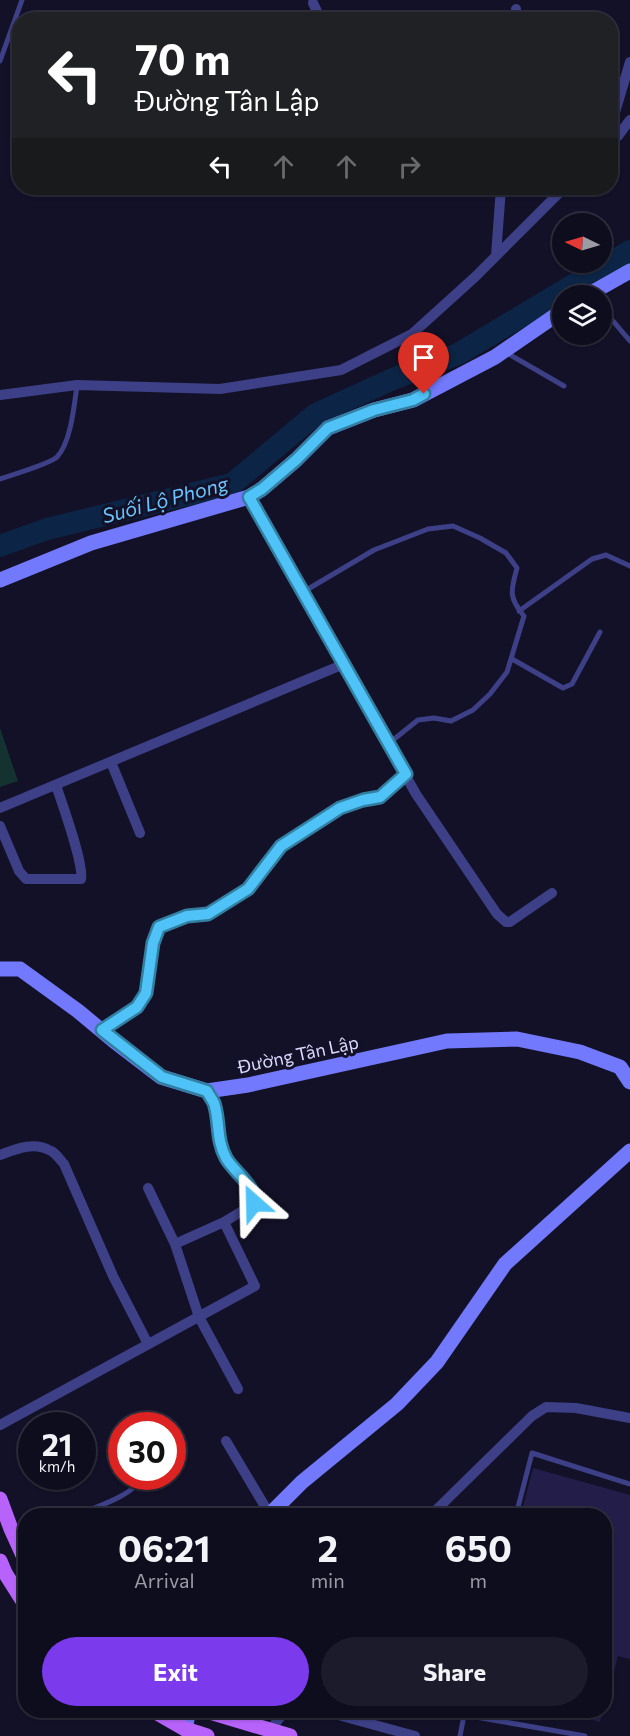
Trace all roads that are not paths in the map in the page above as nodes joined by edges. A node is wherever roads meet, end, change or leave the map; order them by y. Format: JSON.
{"nodes":[{"id":1,"x":313,"y":3,"type":"dead end"},
{"id":2,"x":317,"y":12,"type":"edge"},
{"id":3,"x":12,"y":28,"type":"edge"},
{"id":4,"x":0,"y":61,"type":"edge"},
{"id":5,"x":630,"y":62,"type":"edge"},
{"id":6,"x":618,"y":102,"type":"edge"},
{"id":7,"x":630,"y":120,"type":"edge"},
{"id":8,"x":618,"y":136,"type":"edge"},
{"id":9,"x":500,"y":195,"type":"edge"},
{"id":10,"x":557,"y":195,"type":"edge"},
{"id":11,"x":496,"y":255,"type":"junction"},
{"id":12,"x":630,"y":271,"type":"edge"},
{"id":13,"x":606,"y":285,"type":"edge"},
{"id":14,"x":552,"y":318,"type":"edge"},
{"id":15,"x":612,"y":320,"type":"edge"},
{"id":16,"x":412,"y":334,"type":"junction"},
{"id":17,"x":630,"y":341,"type":"edge"},
{"id":18,"x":504,"y":351,"type":"junction"},
{"id":19,"x":432,"y":382,"type":"junction"},
{"id":20,"x":77,"y":385,"type":"junction"},
{"id":21,"x":564,"y":386,"type":"dead end"},
{"id":22,"x":0,"y":395,"type":"edge"},
{"id":23,"x":0,"y":479,"type":"edge"},
{"id":24,"x":249,"y":497,"type":"junction"},
{"id":25,"x":630,"y":566,"type":"edge"},
{"id":26,"x":0,"y":580,"type":"edge"},
{"id":27,"x":303,"y":592,"type":"junction"},
{"id":28,"x":519,"y":610,"type":"junction"},
{"id":29,"x":600,"y":632,"type":"dead end"},
{"id":30,"x":512,"y":659,"type":"junction"},
{"id":31,"x":344,"y":664,"type":"junction"},
{"id":32,"x":388,"y":744,"type":"junction"},
{"id":33,"x":111,"y":762,"type":"junction"},
{"id":34,"x":406,"y":774,"type":"junction"},
{"id":35,"x":56,"y":785,"type":"junction"},
{"id":36,"x":0,"y":808,"type":"edge"},
{"id":37,"x":0,"y":826,"type":"edge"},
{"id":38,"x":140,"y":833,"type":"dead end"},
{"id":39,"x":552,"y":892,"type":"dead end"},
{"id":40,"x":0,"y":969,"type":"edge"},
{"id":41,"x":102,"y":1030,"type":"junction"},
{"id":42,"x":630,"y":1082,"type":"edge"},
{"id":43,"x":207,"y":1091,"type":"junction"},
{"id":44,"x":630,"y":1151,"type":"edge"},
{"id":45,"x":0,"y":1155,"type":"edge"},
{"id":46,"x":148,"y":1188,"type":"dead end"},
{"id":47,"x":224,"y":1222,"type":"junction"},
{"id":48,"x":175,"y":1244,"type":"junction"},
{"id":49,"x":199,"y":1317,"type":"junction"},
{"id":50,"x":148,"y":1344,"type":"junction"},
{"id":51,"x":238,"y":1389,"type":"dead end"},
{"id":52,"x":630,"y":1418,"type":"edge"},
{"id":53,"x":0,"y":1425,"type":"edge"},
{"id":54,"x":226,"y":1441,"type":"dead end"},
{"id":55,"x":630,"y":1484,"type":"edge"},
{"id":56,"x":130,"y":1490,"type":"edge"},
{"id":57,"x":0,"y":1499,"type":"edge"},
{"id":58,"x":95,"y":1508,"type":"edge"},
{"id":59,"x":265,"y":1508,"type":"edge"},
{"id":60,"x":276,"y":1508,"type":"edge"},
{"id":61,"x":438,"y":1508,"type":"edge"},
{"id":62,"x":518,"y":1508,"type":"edge"},
{"id":63,"x":18,"y":1533,"type":"edge"},
{"id":64,"x":0,"y":1561,"type":"edge"},
{"id":65,"x":18,"y":1593,"type":"edge"},
{"id":66,"x":166,"y":1718,"type":"edge"},
{"id":67,"x":188,"y":1718,"type":"edge"},
{"id":68,"x":230,"y":1718,"type":"edge"},
{"id":69,"x":280,"y":1718,"type":"edge"},
{"id":70,"x":365,"y":1718,"type":"edge"},
{"id":71,"x":464,"y":1718,"type":"edge"},
{"id":72,"x":495,"y":1718,"type":"edge"},
{"id":73,"x":186,"y":1729,"type":"junction"},
{"id":74,"x":270,"y":1730,"type":"junction"},
{"id":75,"x":207,"y":1736,"type":"edge"},
{"id":76,"x":290,"y":1736,"type":"edge"},
{"id":77,"x":415,"y":1736,"type":"edge"},
{"id":78,"x":460,"y":1736,"type":"edge"},
{"id":79,"x":585,"y":1736,"type":"edge"}],
"edges":[{"from":1,"to":2,"type":"street"},
{"from":3,"to":4,"type":"lane"},
{"from":5,"to":6,"type":"street"},
{"from":7,"to":8,"type":"street"},
{"from":9,"to":11,"type":"street"},
{"from":10,"to":11,"type":"street"},
{"from":11,"to":16,"type":"street"},
{"from":12,"to":13,"type":"street"},
{"from":14,"to":18,"type":"street"},
{"from":15,"to":17,"type":"lane"},
{"from":16,"to":19,"type":"street"},
{"from":16,"to":20,"type":"street"},
{"from":18,"to":19,"type":"street"},
{"from":18,"to":21,"type":"lane"},
{"from":19,"to":24,"type":"street"},
{"from":20,"to":22,"type":"street"},
{"from":20,"to":23,"type":"lane"},
{"from":24,"to":26,"type":"street"},
{"from":24,"to":27,"type":"street"},
{"from":25,"to":28,"type":"lane"},
{"from":27,"to":28,"type":"lane"},
{"from":27,"to":31,"type":"street"},
{"from":28,"to":30,"type":"lane"},
{"from":29,"to":30,"type":"lane"},
{"from":30,"to":32,"type":"lane"},
{"from":31,"to":32,"type":"street"},
{"from":31,"to":33,"type":"street"},
{"from":32,"to":34,"type":"street"},
{"from":33,"to":35,"type":"street"},
{"from":33,"to":38,"type":"street"},
{"from":34,"to":39,"type":"street"},
{"from":34,"to":41,"type":"street"},
{"from":35,"to":36,"type":"street"},
{"from":35,"to":37,"type":"street"},
{"from":40,"to":41,"type":"street","name":"Đường Tân Lập"},
{"from":41,"to":43,"type":"street","name":"Đường Tân Lập"},
{"from":42,"to":43,"type":"street","name":"Đường Tân Lập"},
{"from":43,"to":47,"type":"street"},
{"from":44,"to":60,"type":"street"},
{"from":45,"to":50,"type":"street"},
{"from":46,"to":48,"type":"street"},
{"from":47,"to":48,"type":"street"},
{"from":47,"to":49,"type":"street"},
{"from":48,"to":49,"type":"street"},
{"from":49,"to":50,"type":"street"},
{"from":49,"to":51,"type":"street"},
{"from":50,"to":53,"type":"street"},
{"from":52,"to":61,"type":"street"},
{"from":54,"to":59,"type":"street"},
{"from":55,"to":62,"type":"lane"},
{"from":56,"to":58,"type":"lane"},
{"from":57,"to":63,"type":"main road"},
{"from":64,"to":65,"type":"main road"},
{"from":66,"to":73,"type":"main road"},
{"from":67,"to":73,"type":"street"},
{"from":68,"to":74,"type":"main road"},
{"from":69,"to":74,"type":"street"},
{"from":70,"to":77,"type":"street"},
{"from":71,"to":78,"type":"lane"},
{"from":72,"to":79,"type":"lane"},
{"from":73,"to":75,"type":"main road"},
{"from":74,"to":76,"type":"main road"}]}
